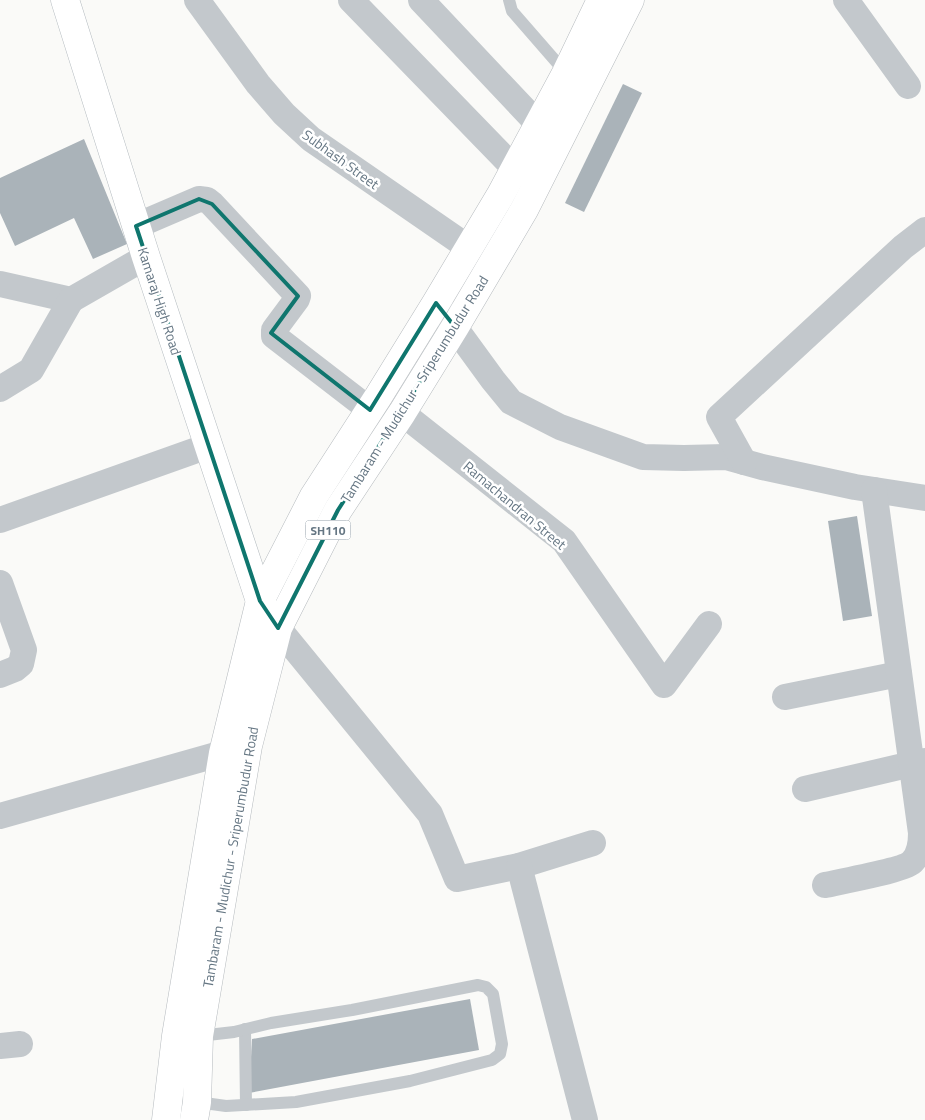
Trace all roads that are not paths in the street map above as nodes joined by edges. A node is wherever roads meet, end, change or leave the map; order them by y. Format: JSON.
{"nodes":[{"id":1,"x":65,"y":0,"type":"edge"},
{"id":2,"x":197,"y":0,"type":"edge"},
{"id":3,"x":351,"y":0,"type":"edge"},
{"id":4,"x":420,"y":0,"type":"edge"},
{"id":5,"x":509,"y":0,"type":"edge"},
{"id":6,"x":601,"y":0,"type":"edge"},
{"id":7,"x":630,"y":0,"type":"edge"},
{"id":8,"x":846,"y":0,"type":"edge"},
{"id":9,"x":566,"y":73,"type":"junction"},
{"id":10,"x":908,"y":86,"type":"dead end"},
{"id":11,"x":538,"y":124,"type":"junction"},
{"id":12,"x":514,"y":168,"type":"junction"},
{"id":13,"x":136,"y":226,"type":"junction"},
{"id":14,"x":925,"y":230,"type":"edge"},
{"id":15,"x":469,"y":248,"type":"junction"},
{"id":16,"x":146,"y":257,"type":"junction"},
{"id":17,"x":0,"y":284,"type":"edge"},
{"id":18,"x":71,"y":300,"type":"junction"},
{"id":19,"x":436,"y":303,"type":"junction"},
{"id":20,"x":455,"y":327,"type":"junction"},
{"id":21,"x":0,"y":389,"type":"edge"},
{"id":22,"x":370,"y":410,"type":"junction"},
{"id":23,"x":402,"y":413,"type":"junction"},
{"id":24,"x":208,"y":446,"type":"junction"},
{"id":25,"x":744,"y":462,"type":"junction"},
{"id":26,"x":874,"y":490,"type":"junction"},
{"id":27,"x":925,"y":498,"type":"edge"},
{"id":28,"x":0,"y":520,"type":"edge"},
{"id":29,"x":0,"y":583,"type":"edge"},
{"id":30,"x":260,"y":601,"type":"junction"},
{"id":31,"x":709,"y":624,"type":"dead end"},
{"id":32,"x":278,"y":628,"type":"junction"},
{"id":33,"x":899,"y":674,"type":"junction"},
{"id":34,"x":0,"y":675,"type":"edge"},
{"id":35,"x":785,"y":697,"type":"dead end"},
{"id":36,"x":223,"y":753,"type":"junction"},
{"id":37,"x":918,"y":763,"type":"edge"},
{"id":38,"x":805,"y":789,"type":"dead end"},
{"id":39,"x":0,"y":816,"type":"edge"},
{"id":40,"x":593,"y":843,"type":"dead end"},
{"id":41,"x":519,"y":866,"type":"junction"},
{"id":42,"x":825,"y":885,"type":"dead end"},
{"id":43,"x":245,"y":1029,"type":"junction"},
{"id":44,"x":199,"y":1036,"type":"junction"},
{"id":45,"x":246,"y":1105,"type":"junction"},
{"id":46,"x":196,"y":1111,"type":"edge"},
{"id":47,"x":580,"y":1119,"type":"edge"},
{"id":48,"x":166,"y":1120,"type":"edge"}],
"edges":[{"from":1,"to":13,"type":"main road","name":"Kamaraj High Road"},
{"from":2,"to":15,"type":"street","name":"Subhash Street"},
{"from":3,"to":12,"type":"street"},
{"from":4,"to":11,"type":"street"},
{"from":5,"to":9,"type":"lane"},
{"from":6,"to":9,"type":"main road","name":"Tambaram - Mudichur - Sriperumbudur Road","number":"SH110"},
{"from":7,"to":20,"type":"main road","name":"Tambaram - Mudichur - Sriperumbudur Road","number":"SH110"},
{"from":8,"to":10,"type":"street"},
{"from":9,"to":11,"type":"main road","name":"Tambaram - Mudichur - Sriperumbudur Road","number":"SH110"},
{"from":11,"to":12,"type":"main road","name":"Tambaram - Mudichur - Sriperumbudur Road","number":"SH110"},
{"from":12,"to":15,"type":"main road","name":"Tambaram - Mudichur - Sriperumbudur Road","number":"SH110"},
{"from":13,"to":16,"type":"main road","name":"Kamaraj High Road"},
{"from":13,"to":22,"type":"street"},
{"from":14,"to":25,"type":"street"},
{"from":15,"to":19,"type":"main road","name":"Tambaram - Mudichur - Sriperumbudur Road","number":"SH110"},
{"from":16,"to":18,"type":"street"},
{"from":16,"to":24,"type":"main road","name":"Kamaraj High Road"},
{"from":17,"to":18,"type":"street"},
{"from":18,"to":21,"type":"street"},
{"from":19,"to":20,"type":"street"},
{"from":19,"to":22,"type":"main road","name":"Tambaram - Mudichur - Sriperumbudur Road","number":"SH110"},
{"from":20,"to":23,"type":"main road","name":"Tambaram - Mudichur - Sriperumbudur Road","number":"SH110"},
{"from":20,"to":25,"type":"street"},
{"from":22,"to":30,"type":"main road","name":"Tambaram - Mudichur - Sriperumbudur Road","number":"SH110"},
{"from":23,"to":31,"type":"street","name":"Ramachandran Street"},
{"from":23,"to":32,"type":"main road","name":"Tambaram - Mudichur - Sriperumbudur Road","number":"SH110"},
{"from":24,"to":28,"type":"street"},
{"from":24,"to":30,"type":"main road","name":"Kamaraj High Road"},
{"from":25,"to":26,"type":"street"},
{"from":26,"to":27,"type":"street"},
{"from":26,"to":33,"type":"street"},
{"from":29,"to":34,"type":"street"},
{"from":30,"to":32,"type":"main road","name":"Kamaraj High Road"},
{"from":30,"to":36,"type":"main road","name":"Tambaram - Mudichur - Sriperumbudur Road","number":"SH110"},
{"from":32,"to":41,"type":"street"},
{"from":32,"to":44,"type":"main road","name":"Tambaram - Mudichur - Sriperumbudur Road","number":"SH110"},
{"from":33,"to":35,"type":"street"},
{"from":33,"to":37,"type":"street"},
{"from":36,"to":39,"type":"street"},
{"from":36,"to":48,"type":"main road","name":"Tambaram - Mudichur - Sriperumbudur Road","number":"SH110"},
{"from":37,"to":38,"type":"street"},
{"from":37,"to":42,"type":"street"},
{"from":40,"to":41,"type":"street"},
{"from":41,"to":47,"type":"street"},
{"from":43,"to":44,"type":"lane"},
{"from":43,"to":45,"type":"lane"},
{"from":43,"to":45,"type":"lane"},
{"from":44,"to":46,"type":"main road","name":"Tambaram - Mudichur - Sriperumbudur Road","number":"SH110"},
{"from":45,"to":46,"type":"lane"}]}
